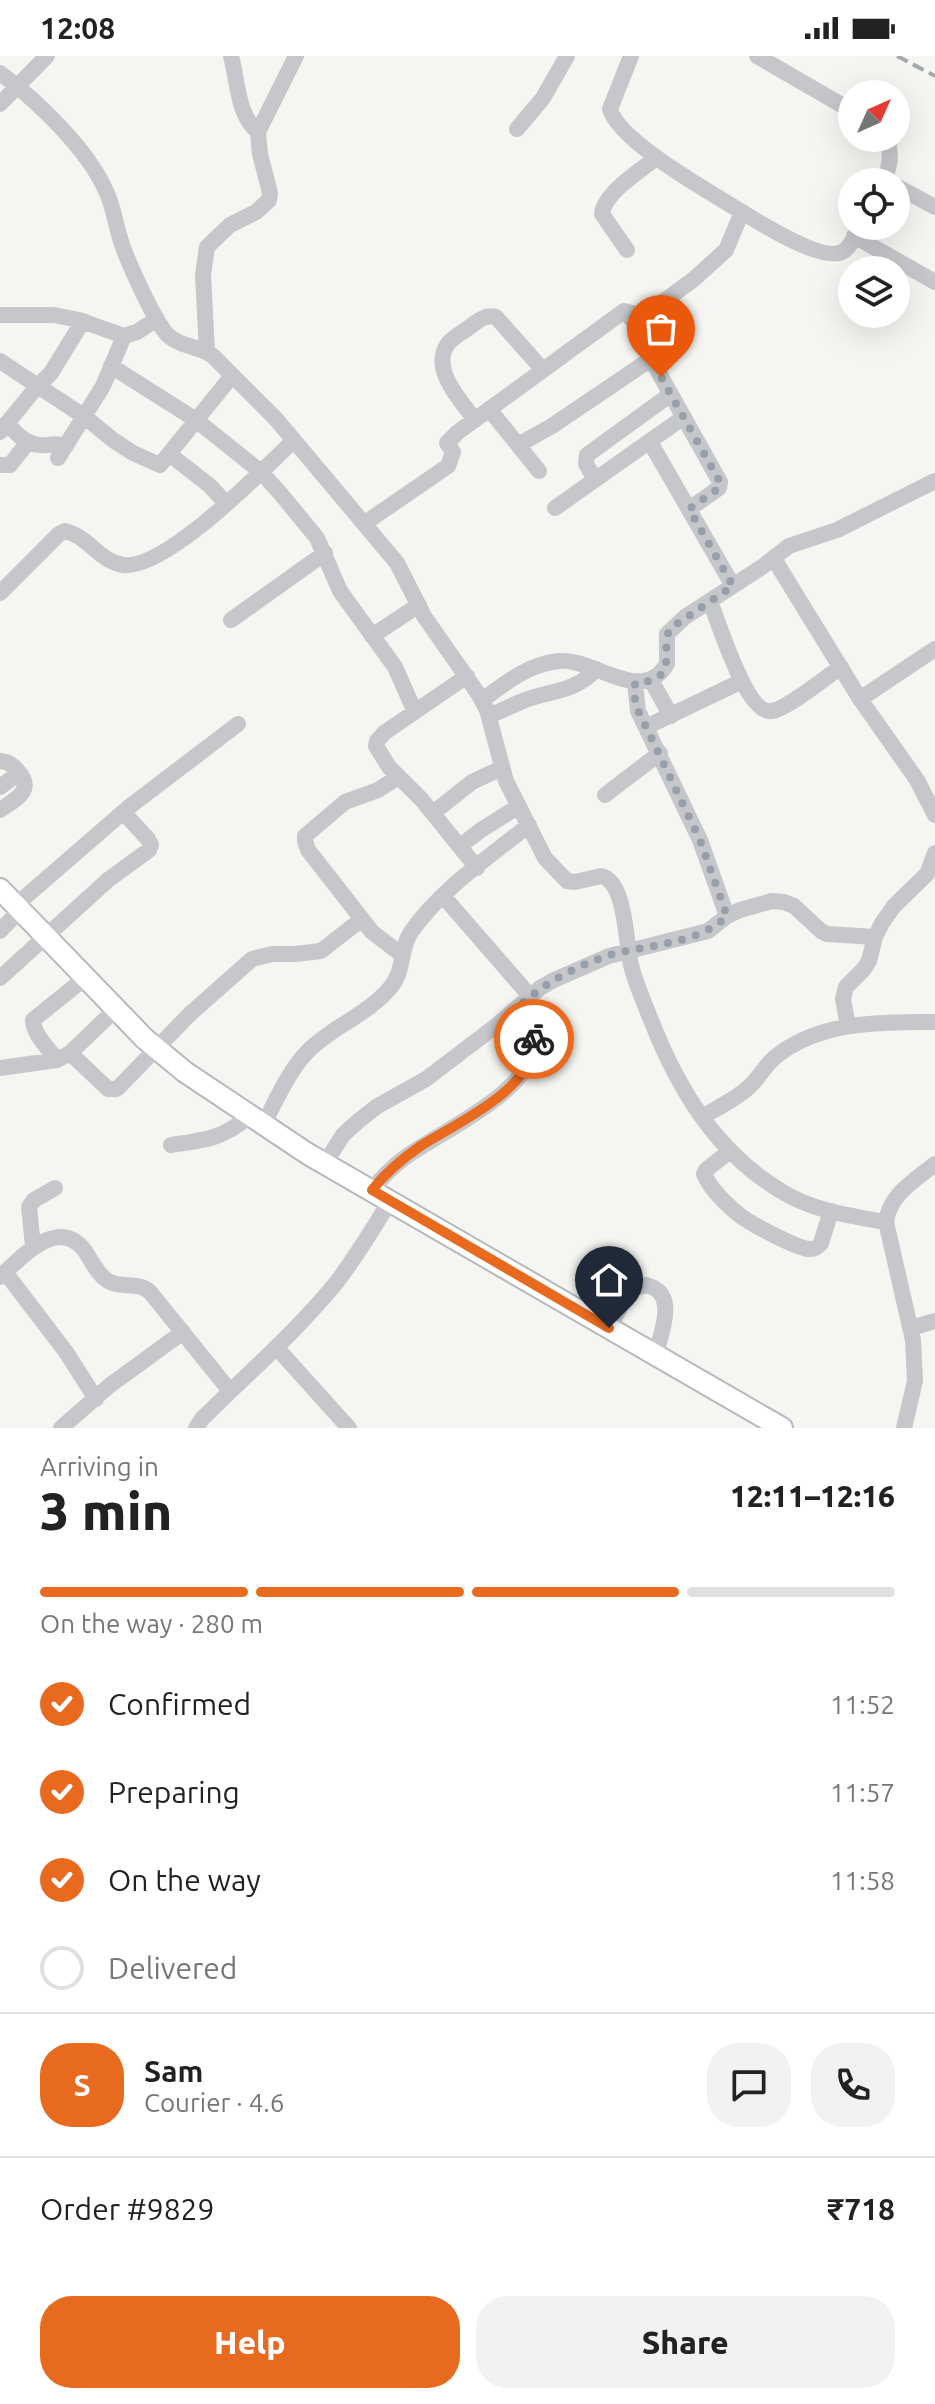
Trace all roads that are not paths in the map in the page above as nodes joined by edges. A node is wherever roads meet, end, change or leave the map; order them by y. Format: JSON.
{"nodes":[{"id":1,"x":47,"y":56,"type":"edge"},
{"id":2,"x":231,"y":56,"type":"edge"},
{"id":3,"x":567,"y":56,"type":"edge"},
{"id":4,"x":631,"y":56,"type":"edge"},
{"id":5,"x":757,"y":56,"type":"edge"},
{"id":6,"x":294,"y":58,"type":"edge"},
{"id":7,"x":0,"y":73,"type":"edge"},
{"id":8,"x":18,"y":87,"type":"junction"},
{"id":9,"x":838,"y":103,"type":"edge"},
{"id":10,"x":0,"y":104,"type":"edge"},
{"id":11,"x":517,"y":129,"type":"dead end"},
{"id":12,"x":258,"y":132,"type":"junction"},
{"id":13,"x":656,"y":158,"type":"junction"},
{"id":14,"x":910,"y":194,"type":"edge"},
{"id":15,"x":935,"y":207,"type":"edge"},
{"id":16,"x":742,"y":212,"type":"junction"},
{"id":17,"x":852,"y":240,"type":"edge"},
{"id":18,"x":871,"y":240,"type":"edge"},
{"id":19,"x":627,"y":250,"type":"dead end"},
{"id":20,"x":935,"y":282,"type":"edge"},
{"id":21,"x":0,"y":315,"type":"edge"},
{"id":22,"x":634,"y":316,"type":"junction"},
{"id":23,"x":157,"y":319,"type":"junction"},
{"id":24,"x":83,"y":321,"type":"junction"},
{"id":25,"x":124,"y":336,"type":"junction"},
{"id":26,"x":207,"y":351,"type":"junction"},
{"id":27,"x":651,"y":359,"type":"junction"},
{"id":28,"x":1,"y":364,"type":"edge"},
{"id":29,"x":111,"y":366,"type":"junction"},
{"id":30,"x":543,"y":370,"type":"junction"},
{"id":31,"x":231,"y":377,"type":"junction"},
{"id":32,"x":39,"y":385,"type":"junction"},
{"id":33,"x":671,"y":394,"type":"junction"},
{"id":34,"x":489,"y":409,"type":"junction"},
{"id":35,"x":85,"y":417,"type":"junction"},
{"id":36,"x":684,"y":417,"type":"junction"},
{"id":37,"x":196,"y":420,"type":"junction"},
{"id":38,"x":475,"y":420,"type":"junction"},
{"id":39,"x":4,"y":428,"type":"edge"},
{"id":40,"x":294,"y":440,"type":"junction"},
{"id":41,"x":28,"y":442,"type":"junction"},
{"id":42,"x":650,"y":442,"type":"junction"},
{"id":43,"x":518,"y":445,"type":"junction"},
{"id":44,"x":169,"y":454,"type":"junction"},
{"id":45,"x":0,"y":465,"type":"edge"},
{"id":46,"x":539,"y":471,"type":"dead end"},
{"id":47,"x":261,"y":472,"type":"junction"},
{"id":48,"x":595,"y":479,"type":"junction"},
{"id":49,"x":935,"y":481,"type":"edge"},
{"id":50,"x":226,"y":503,"type":"junction"},
{"id":51,"x":555,"y":508,"type":"dead end"},
{"id":52,"x":689,"y":509,"type":"junction"},
{"id":53,"x":365,"y":523,"type":"junction"},
{"id":54,"x":325,"y":553,"type":"junction"},
{"id":55,"x":774,"y":559,"type":"junction"},
{"id":56,"x":6,"y":576,"type":"edge"},
{"id":57,"x":733,"y":586,"type":"junction"},
{"id":58,"x":0,"y":593,"type":"edge"},
{"id":59,"x":710,"y":601,"type":"junction"},
{"id":60,"x":419,"y":605,"type":"junction"},
{"id":61,"x":231,"y":620,"type":"dead end"},
{"id":62,"x":372,"y":636,"type":"junction"},
{"id":63,"x":935,"y":649,"type":"edge"},
{"id":64,"x":841,"y":667,"type":"junction"},
{"id":65,"x":596,"y":669,"type":"junction"},
{"id":66,"x":467,"y":676,"type":"junction"},
{"id":67,"x":643,"y":681,"type":"junction"},
{"id":68,"x":742,"y":681,"type":"junction"},
{"id":69,"x":860,"y":699,"type":"junction"},
{"id":70,"x":485,"y":708,"type":"junction"},
{"id":71,"x":415,"y":712,"type":"junction"},
{"id":72,"x":671,"y":716,"type":"junction"},
{"id":73,"x":238,"y":724,"type":"dead end"},
{"id":74,"x":646,"y":727,"type":"junction"},
{"id":75,"x":660,"y":753,"type":"junction"},
{"id":76,"x":0,"y":761,"type":"edge"},
{"id":77,"x":502,"y":768,"type":"junction"},
{"id":78,"x":19,"y":773,"type":"junction"},
{"id":79,"x":398,"y":777,"type":"junction"},
{"id":80,"x":0,"y":787,"type":"edge"},
{"id":81,"x":605,"y":795,"type":"dead end"},
{"id":82,"x":519,"y":806,"type":"junction"},
{"id":83,"x":0,"y":810,"type":"edge"},
{"id":84,"x":123,"y":812,"type":"junction"},
{"id":85,"x":433,"y":813,"type":"junction"},
{"id":86,"x":935,"y":815,"type":"edge"},
{"id":87,"x":529,"y":825,"type":"junction"},
{"id":88,"x":460,"y":846,"type":"junction"},
{"id":89,"x":935,"y":853,"type":"edge"},
{"id":90,"x":477,"y":868,"type":"junction"},
{"id":91,"x":0,"y":889,"type":"edge"},
{"id":92,"x":443,"y":896,"type":"junction"},
{"id":93,"x":18,"y":908,"type":"junction"},
{"id":94,"x":727,"y":916,"type":"junction"},
{"id":95,"x":362,"y":919,"type":"junction"},
{"id":96,"x":0,"y":931,"type":"edge"},
{"id":97,"x":45,"y":936,"type":"junction"},
{"id":98,"x":875,"y":937,"type":"junction"},
{"id":99,"x":627,"y":951,"type":"junction"},
{"id":100,"x":402,"y":955,"type":"junction"},
{"id":101,"x":2,"y":971,"type":"edge"},
{"id":102,"x":85,"y":978,"type":"junction"},
{"id":103,"x":524,"y":1001,"type":"junction"},
{"id":104,"x":116,"y":1009,"type":"junction"},
{"id":105,"x":935,"y":1022,"type":"edge"},
{"id":106,"x":848,"y":1026,"type":"junction"},
{"id":107,"x":157,"y":1050,"type":"junction"},
{"id":108,"x":64,"y":1057,"type":"junction"},
{"id":109,"x":0,"y":1068,"type":"edge"},
{"id":110,"x":702,"y":1117,"type":"junction"},
{"id":111,"x":256,"y":1120,"type":"junction"},
{"id":112,"x":171,"y":1145,"type":"dead end"},
{"id":113,"x":730,"y":1151,"type":"junction"},
{"id":114,"x":325,"y":1163,"type":"junction"},
{"id":115,"x":935,"y":1164,"type":"edge"},
{"id":116,"x":55,"y":1188,"type":"dead end"},
{"id":117,"x":381,"y":1196,"type":"junction"},
{"id":118,"x":831,"y":1211,"type":"junction"},
{"id":119,"x":886,"y":1222,"type":"junction"},
{"id":120,"x":33,"y":1246,"type":"junction"},
{"id":121,"x":3,"y":1274,"type":"edge"},
{"id":122,"x":935,"y":1321,"type":"edge"},
{"id":123,"x":609,"y":1328,"type":"junction"},
{"id":124,"x":911,"y":1328,"type":"junction"},
{"id":125,"x":183,"y":1332,"type":"junction"},
{"id":126,"x":276,"y":1347,"type":"junction"},
{"id":127,"x":656,"y":1355,"type":"junction"},
{"id":128,"x":230,"y":1391,"type":"junction"},
{"id":129,"x":96,"y":1399,"type":"junction"},
{"id":130,"x":777,"y":1427,"type":"edge"},
{"id":131,"x":61,"y":1428,"type":"edge"},
{"id":132,"x":196,"y":1428,"type":"edge"},
{"id":133,"x":349,"y":1428,"type":"edge"},
{"id":134,"x":904,"y":1428,"type":"edge"}],
"edges":[{"from":1,"to":8,"type":"street"},
{"from":2,"to":12,"type":"street"},
{"from":3,"to":11,"type":"street"},
{"from":4,"to":13,"type":"street"},
{"from":5,"to":9,"type":"street"},
{"from":6,"to":12,"type":"street"},
{"from":7,"to":8,"type":"street"},
{"from":8,"to":10,"type":"street"},
{"from":8,"to":23,"type":"street"},
{"from":12,"to":26,"type":"street"},
{"from":13,"to":16,"type":"street"},
{"from":13,"to":19,"type":"street"},
{"from":14,"to":15,"type":"street"},
{"from":16,"to":17,"type":"street"},
{"from":16,"to":22,"type":"street"},
{"from":18,"to":20,"type":"street"},
{"from":21,"to":24,"type":"street"},
{"from":22,"to":27,"type":"street"},
{"from":22,"to":30,"type":"street"},
{"from":23,"to":25,"type":"street"},
{"from":23,"to":26,"type":"street"},
{"from":24,"to":25,"type":"street"},
{"from":24,"to":32,"type":"street"},
{"from":25,"to":29,"type":"street"},
{"from":26,"to":31,"type":"street"},
{"from":27,"to":33,"type":"street"},
{"from":27,"to":43,"type":"street"},
{"from":28,"to":32,"type":"street"},
{"from":29,"to":35,"type":"street"},
{"from":29,"to":37,"type":"street"},
{"from":30,"to":34,"type":"street"},
{"from":30,"to":38,"type":"street"},
{"from":31,"to":37,"type":"street"},
{"from":31,"to":40,"type":"street"},
{"from":32,"to":35,"type":"street"},
{"from":32,"to":39,"type":"street"},
{"from":33,"to":36,"type":"street"},
{"from":33,"to":48,"type":"street"},
{"from":34,"to":38,"type":"street"},
{"from":34,"to":43,"type":"street"},
{"from":35,"to":41,"type":"street"},
{"from":35,"to":44,"type":"street"},
{"from":36,"to":42,"type":"street"},
{"from":36,"to":52,"type":"street"},
{"from":37,"to":44,"type":"street"},
{"from":37,"to":47,"type":"street"},
{"from":38,"to":53,"type":"street"},
{"from":39,"to":41,"type":"street"},
{"from":40,"to":47,"type":"street"},
{"from":40,"to":53,"type":"street"},
{"from":41,"to":45,"type":"street"},
{"from":42,"to":48,"type":"street"},
{"from":42,"to":52,"type":"street"},
{"from":43,"to":46,"type":"street"},
{"from":44,"to":50,"type":"street"},
{"from":47,"to":50,"type":"street"},
{"from":47,"to":54,"type":"street"},
{"from":48,"to":51,"type":"street"},
{"from":49,"to":55,"type":"street"},
{"from":50,"to":56,"type":"street"},
{"from":52,"to":57,"type":"street"},
{"from":53,"to":60,"type":"street"},
{"from":54,"to":61,"type":"street"},
{"from":54,"to":62,"type":"street"},
{"from":55,"to":57,"type":"street"},
{"from":55,"to":64,"type":"street"},
{"from":56,"to":58,"type":"street"},
{"from":57,"to":59,"type":"street"},
{"from":59,"to":67,"type":"street"},
{"from":59,"to":68,"type":"street"},
{"from":60,"to":62,"type":"street"},
{"from":60,"to":66,"type":"street"},
{"from":62,"to":71,"type":"street"},
{"from":63,"to":69,"type":"street"},
{"from":64,"to":68,"type":"street"},
{"from":64,"to":69,"type":"street"},
{"from":65,"to":67,"type":"street"},
{"from":65,"to":70,"type":"street"},
{"from":65,"to":70,"type":"street"},
{"from":66,"to":70,"type":"street"},
{"from":66,"to":71,"type":"street"},
{"from":67,"to":72,"type":"street"},
{"from":67,"to":74,"type":"street"},
{"from":68,"to":72,"type":"street"},
{"from":69,"to":86,"type":"street"},
{"from":70,"to":77,"type":"street"},
{"from":71,"to":79,"type":"street"},
{"from":72,"to":74,"type":"street"},
{"from":73,"to":84,"type":"street"},
{"from":74,"to":75,"type":"street"},
{"from":75,"to":81,"type":"street"},
{"from":75,"to":94,"type":"street"},
{"from":76,"to":78,"type":"street"},
{"from":77,"to":82,"type":"street"},
{"from":77,"to":85,"type":"street"},
{"from":78,"to":80,"type":"street"},
{"from":78,"to":83,"type":"street"},
{"from":79,"to":85,"type":"street"},
{"from":79,"to":95,"type":"street"},
{"from":82,"to":87,"type":"street"},
{"from":82,"to":88,"type":"street"},
{"from":84,"to":93,"type":"street"},
{"from":84,"to":97,"type":"street"},
{"from":85,"to":88,"type":"street"},
{"from":87,"to":90,"type":"street"},
{"from":87,"to":99,"type":"street"},
{"from":88,"to":90,"type":"street"},
{"from":89,"to":98,"type":"street"},
{"from":90,"to":92,"type":"street"},
{"from":91,"to":93,"type":"main road"},
{"from":92,"to":100,"type":"street"},
{"from":92,"to":103,"type":"street"},
{"from":93,"to":96,"type":"street"},
{"from":93,"to":97,"type":"main road"},
{"from":94,"to":98,"type":"street"},
{"from":94,"to":99,"type":"street"},
{"from":95,"to":100,"type":"street"},
{"from":95,"to":107,"type":"street"},
{"from":97,"to":101,"type":"street"},
{"from":97,"to":102,"type":"main road"},
{"from":98,"to":106,"type":"street"},
{"from":99,"to":103,"type":"street"},
{"from":99,"to":110,"type":"street"},
{"from":100,"to":111,"type":"street"},
{"from":102,"to":104,"type":"main road"},
{"from":102,"to":108,"type":"street"},
{"from":103,"to":114,"type":"street"},
{"from":103,"to":117,"type":"street"},
{"from":104,"to":107,"type":"main road"},
{"from":104,"to":108,"type":"street"},
{"from":105,"to":106,"type":"street"},
{"from":106,"to":110,"type":"street"},
{"from":107,"to":108,"type":"street"},
{"from":107,"to":111,"type":"main road"},
{"from":108,"to":109,"type":"street"},
{"from":110,"to":113,"type":"street"},
{"from":111,"to":112,"type":"street"},
{"from":111,"to":114,"type":"main road"},
{"from":113,"to":118,"type":"street"},
{"from":113,"to":118,"type":"street"},
{"from":114,"to":117,"type":"main road"},
{"from":115,"to":119,"type":"street"},
{"from":116,"to":120,"type":"street"},
{"from":117,"to":123,"type":"main road"},
{"from":117,"to":126,"type":"street"},
{"from":118,"to":119,"type":"street"},
{"from":119,"to":124,"type":"street"},
{"from":120,"to":121,"type":"street"},
{"from":120,"to":125,"type":"street"},
{"from":121,"to":129,"type":"street"},
{"from":122,"to":124,"type":"street"},
{"from":123,"to":127,"type":"main road"},
{"from":123,"to":127,"type":"street"},
{"from":124,"to":134,"type":"street"},
{"from":125,"to":128,"type":"street"},
{"from":125,"to":129,"type":"street"},
{"from":126,"to":128,"type":"street"},
{"from":126,"to":133,"type":"street"},
{"from":127,"to":130,"type":"main road"},
{"from":128,"to":132,"type":"street"},
{"from":129,"to":131,"type":"street"}]}
